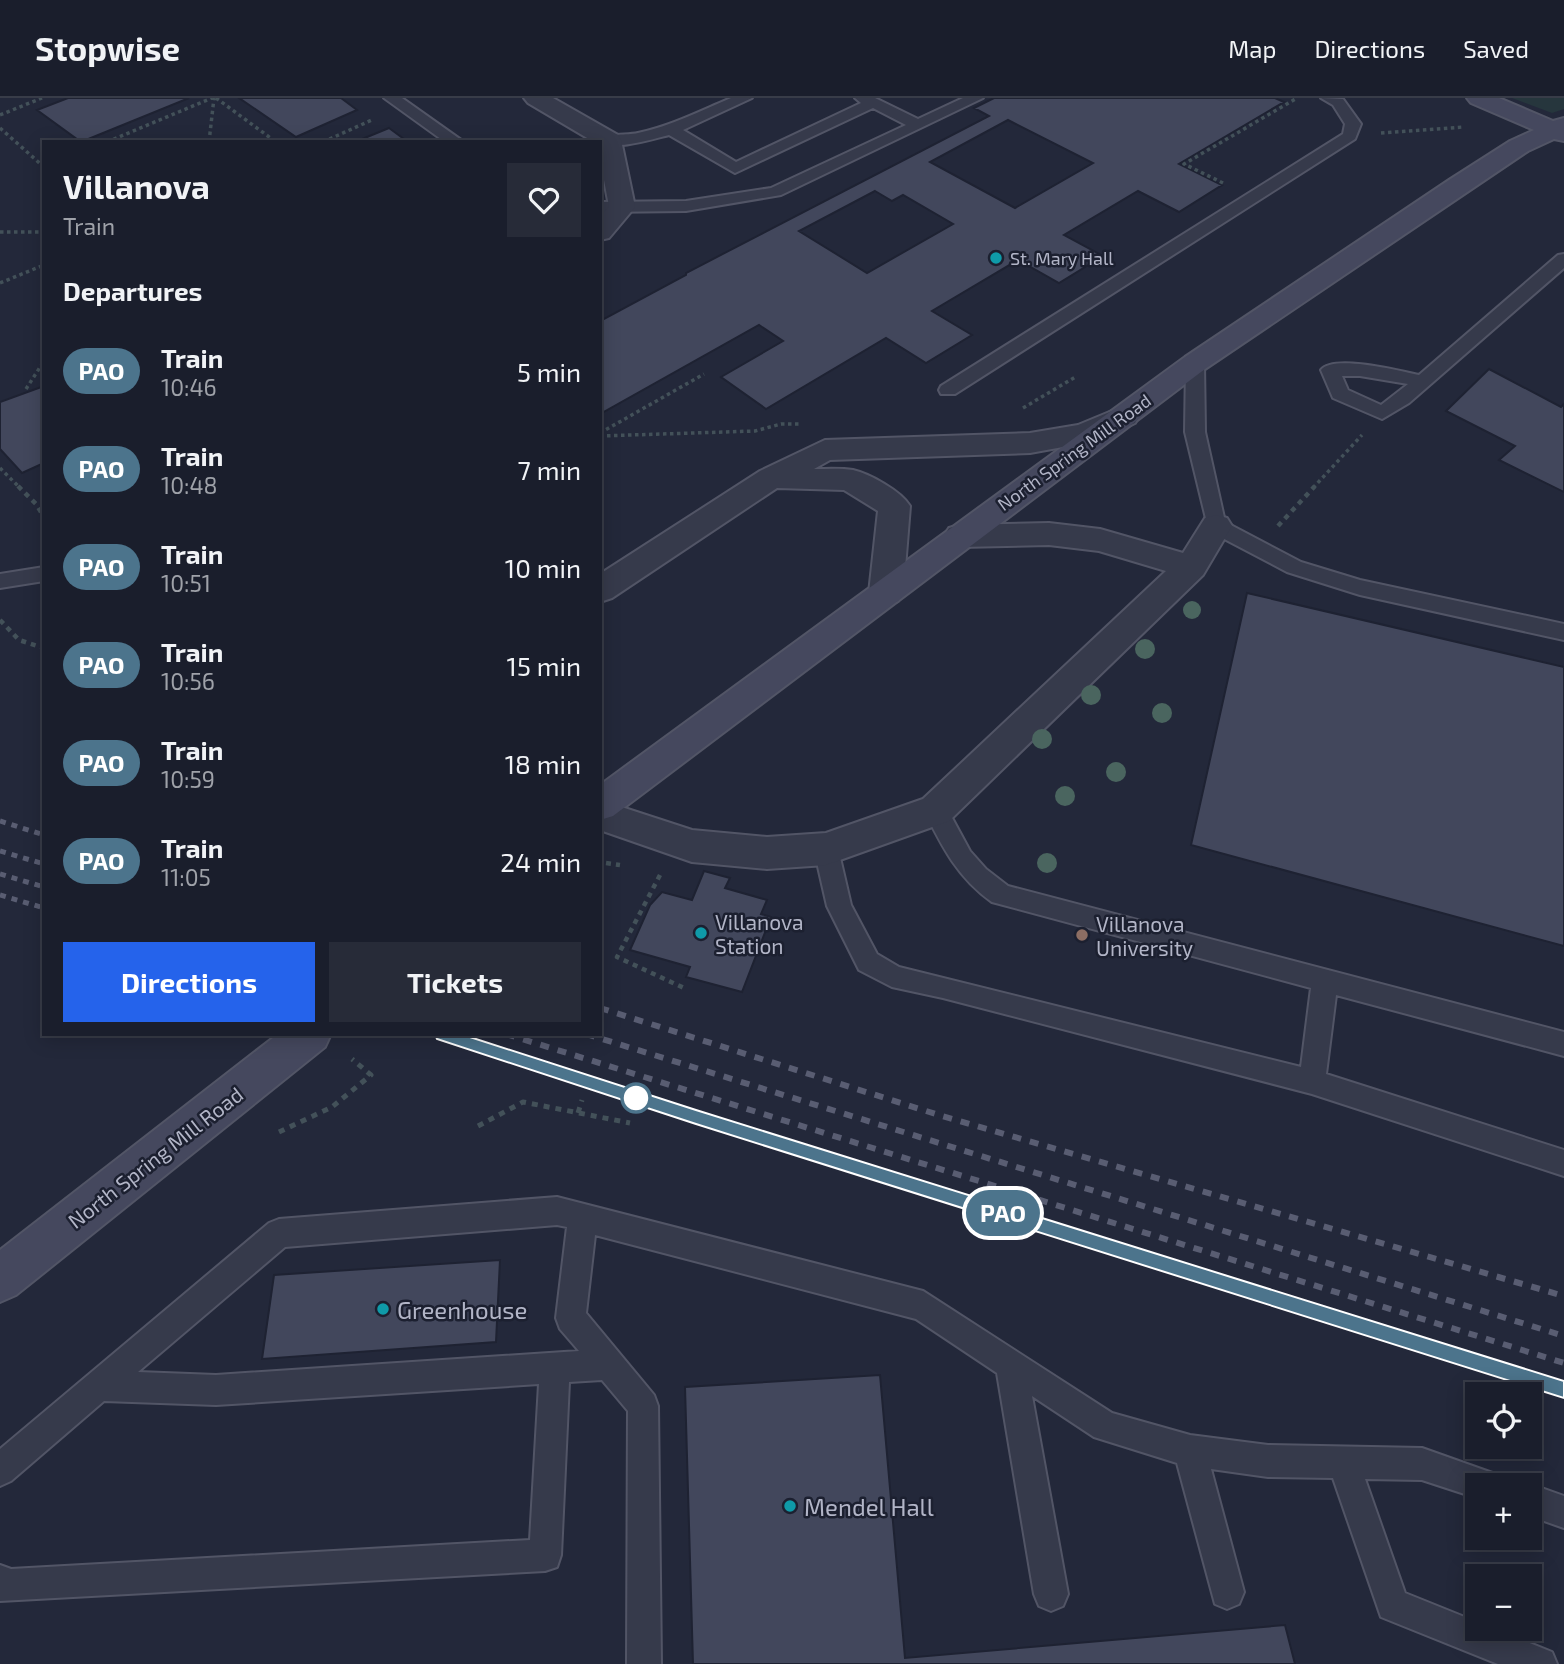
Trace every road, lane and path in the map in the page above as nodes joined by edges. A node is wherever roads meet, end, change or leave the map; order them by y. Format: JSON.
{"nodes":[{"id":1,"x":42,"y":98,"type":"edge"},
{"id":2,"x":214,"y":98,"type":"edge"},
{"id":3,"x":536,"y":98,"type":"edge"},
{"id":4,"x":744,"y":98,"type":"edge"},
{"id":5,"x":975,"y":98,"type":"edge"},
{"id":6,"x":1297,"y":98,"type":"edge"},
{"id":7,"x":1329,"y":98,"type":"edge"},
{"id":8,"x":1479,"y":98,"type":"edge"},
{"id":9,"x":868,"y":101,"type":"edge"},
{"id":10,"x":398,"y":102,"type":"edge"},
{"id":11,"x":0,"y":115,"type":"edge"},
{"id":12,"x":919,"y":125,"type":"junction"},
{"id":13,"x":0,"y":128,"type":"edge"},
{"id":14,"x":1560,"y":129,"type":"edge"},
{"id":15,"x":671,"y":130,"type":"junction"},
{"id":16,"x":1350,"y":136,"type":"junction"},
{"id":17,"x":112,"y":140,"type":"edge"},
{"id":18,"x":209,"y":140,"type":"edge"},
{"id":19,"x":273,"y":140,"type":"edge"},
{"id":20,"x":327,"y":140,"type":"edge"},
{"id":21,"x":453,"y":140,"type":"edge"},
{"id":22,"x":609,"y":140,"type":"junction"},
{"id":23,"x":1519,"y":146,"type":"junction"},
{"id":24,"x":42,"y":165,"type":"edge"},
{"id":25,"x":1252,"y":198,"type":"junction"},
{"id":26,"x":611,"y":207,"type":"edge"},
{"id":27,"x":602,"y":227,"type":"edge"},
{"id":28,"x":0,"y":232,"type":"edge"},
{"id":29,"x":42,"y":232,"type":"edge"},
{"id":30,"x":1564,"y":259,"type":"edge"},
{"id":31,"x":42,"y":266,"type":"edge"},
{"id":32,"x":0,"y":283,"type":"edge"},
{"id":33,"x":1195,"y":363,"type":"junction"},
{"id":34,"x":42,"y":364,"type":"edge"},
{"id":35,"x":704,"y":374,"type":"dead end"},
{"id":36,"x":1422,"y":381,"type":"junction"},
{"id":37,"x":26,"y":389,"type":"dead end"},
{"id":38,"x":948,"y":390,"type":"dead end"},
{"id":39,"x":1382,"y":414,"type":"junction"},
{"id":40,"x":1124,"y":415,"type":"junction"},
{"id":41,"x":602,"y":432,"type":"edge"},
{"id":42,"x":0,"y":468,"type":"edge"},
{"id":43,"x":771,"y":478,"type":"junction"},
{"id":44,"x":42,"y":514,"type":"edge"},
{"id":45,"x":1216,"y":526,"type":"junction"},
{"id":46,"x":960,"y":536,"type":"junction"},
{"id":47,"x":1258,"y":547,"type":"junction"},
{"id":48,"x":1191,"y":567,"type":"junction"},
{"id":49,"x":42,"y":574,"type":"edge"},
{"id":50,"x":0,"y":580,"type":"edge"},
{"id":51,"x":602,"y":589,"type":"edge"},
{"id":52,"x":886,"y":593,"type":"junction"},
{"id":53,"x":0,"y":620,"type":"edge"},
{"id":54,"x":1564,"y":632,"type":"edge"},
{"id":55,"x":42,"y":647,"type":"edge"},
{"id":56,"x":602,"y":803,"type":"edge"},
{"id":57,"x":936,"y":810,"type":"junction"},
{"id":58,"x":602,"y":816,"type":"edge"},
{"id":59,"x":826,"y":849,"type":"junction"},
{"id":60,"x":613,"y":856,"type":"dead end"},
{"id":61,"x":625,"y":859,"type":"dead end"},
{"id":62,"x":663,"y":869,"type":"dead end"},
{"id":63,"x":1325,"y":981,"type":"junction"},
{"id":64,"x":684,"y":988,"type":"dead end"},
{"id":65,"x":307,"y":1036,"type":"edge"},
{"id":66,"x":1564,"y":1044,"type":"edge"},
{"id":67,"x":352,"y":1059,"type":"dead end"},
{"id":68,"x":1312,"y":1082,"type":"junction"},
{"id":69,"x":582,"y":1100,"type":"dead end"},
{"id":70,"x":578,"y":1113,"type":"junction"},
{"id":71,"x":630,"y":1123,"type":"dead end"},
{"id":72,"x":478,"y":1126,"type":"dead end"},
{"id":73,"x":279,"y":1132,"type":"dead end"},
{"id":74,"x":1564,"y":1163,"type":"edge"},
{"id":75,"x":582,"y":1217,"type":"junction"},
{"id":76,"x":0,"y":1279,"type":"edge"},
{"id":77,"x":609,"y":1364,"type":"junction"},
{"id":78,"x":1011,"y":1364,"type":"junction"},
{"id":79,"x":555,"y":1367,"type":"junction"},
{"id":80,"x":98,"y":1387,"type":"junction"},
{"id":81,"x":1190,"y":1451,"type":"junction"},
{"id":82,"x":1343,"y":1462,"type":"junction"},
{"id":83,"x":0,"y":1470,"type":"edge"},
{"id":84,"x":1465,"y":1479,"type":"edge"},
{"id":85,"x":1542,"y":1504,"type":"edge"},
{"id":86,"x":1564,"y":1512,"type":"edge"},
{"id":87,"x":0,"y":1581,"type":"edge"},
{"id":88,"x":1227,"y":1592,"type":"dead end"},
{"id":89,"x":1051,"y":1594,"type":"dead end"},
{"id":90,"x":643,"y":1664,"type":"edge"},
{"id":91,"x":1540,"y":1664,"type":"edge"}],
"edges":[{"from":1,"to":11,"type":"path"},
{"from":2,"to":17,"type":"path"},
{"from":2,"to":18,"type":"path"},
{"from":2,"to":19,"type":"path"},
{"from":3,"to":22,"type":"street"},
{"from":4,"to":15,"type":"lane"},
{"from":5,"to":12,"type":"lane"},
{"from":6,"to":25,"type":"path"},
{"from":7,"to":16,"type":"lane"},
{"from":8,"to":14,"type":"main road"},
{"from":9,"to":12,"type":"lane"},
{"from":9,"to":15,"type":"lane"},
{"from":10,"to":20,"type":"path"},
{"from":10,"to":21,"type":"lane"},
{"from":12,"to":26,"type":"lane"},
{"from":13,"to":24,"type":"path"},
{"from":14,"to":23,"type":"main road","name":"North Spring Mill Road"},
{"from":15,"to":22,"type":"lane"},
{"from":16,"to":23,"type":"path"},
{"from":16,"to":25,"type":"lane"},
{"from":22,"to":26,"type":"street"},
{"from":23,"to":33,"type":"main road","name":"North Spring Mill Road"},
{"from":25,"to":38,"type":"lane"},
{"from":26,"to":27,"type":"street"},
{"from":28,"to":29,"type":"path"},
{"from":30,"to":36,"type":"lane"},
{"from":31,"to":32,"type":"path"},
{"from":33,"to":40,"type":"main road","name":"North Spring Mill Road"},
{"from":33,"to":45,"type":"lane"},
{"from":34,"to":37,"type":"path"},
{"from":35,"to":41,"type":"path"},
{"from":36,"to":39,"type":"lane"},
{"from":36,"to":39,"type":"lane"},
{"from":39,"to":47,"type":"path"},
{"from":40,"to":43,"type":"street"},
{"from":40,"to":46,"type":"main road","name":"North Spring Mill Road"},
{"from":42,"to":44,"type":"path"},
{"from":43,"to":51,"type":"street"},
{"from":43,"to":52,"type":"street"},
{"from":45,"to":47,"type":"lane"},
{"from":45,"to":48,"type":"street"},
{"from":46,"to":48,"type":"street"},
{"from":46,"to":52,"type":"main road","name":"North Spring Mill Road"},
{"from":47,"to":54,"type":"lane"},
{"from":48,"to":57,"type":"street"},
{"from":49,"to":50,"type":"lane"},
{"from":52,"to":56,"type":"main road","name":"North Spring Mill Road"},
{"from":53,"to":55,"type":"path"},
{"from":57,"to":59,"type":"street"},
{"from":57,"to":63,"type":"lane"},
{"from":58,"to":59,"type":"street"},
{"from":59,"to":68,"type":"lane"},
{"from":60,"to":61,"type":"path"},
{"from":62,"to":64,"type":"path"},
{"from":63,"to":66,"type":"lane"},
{"from":63,"to":68,"type":"lane"},
{"from":65,"to":76,"type":"main road","name":"North Spring Mill Road"},
{"from":67,"to":73,"type":"path"},
{"from":68,"to":74,"type":"lane"},
{"from":69,"to":70,"type":"path"},
{"from":70,"to":71,"type":"path"},
{"from":70,"to":72,"type":"path"},
{"from":75,"to":77,"type":"lane"},
{"from":75,"to":78,"type":"lane"},
{"from":75,"to":80,"type":"lane"},
{"from":77,"to":79,"type":"lane"},
{"from":77,"to":90,"type":"lane"},
{"from":78,"to":81,"type":"lane"},
{"from":78,"to":89,"type":"lane"},
{"from":79,"to":80,"type":"lane"},
{"from":79,"to":87,"type":"lane"},
{"from":80,"to":83,"type":"lane"},
{"from":81,"to":82,"type":"lane"},
{"from":81,"to":88,"type":"lane"},
{"from":82,"to":84,"type":"lane"},
{"from":82,"to":91,"type":"lane"},
{"from":85,"to":86,"type":"lane"}]}
